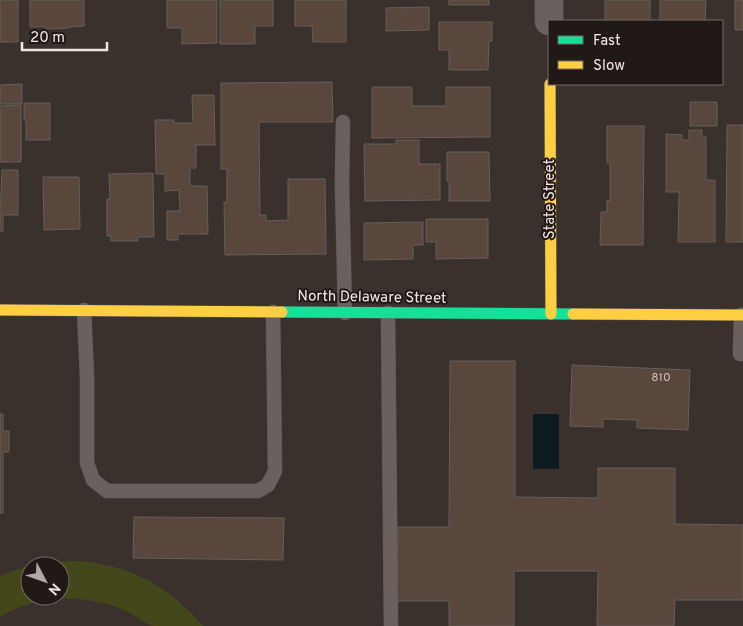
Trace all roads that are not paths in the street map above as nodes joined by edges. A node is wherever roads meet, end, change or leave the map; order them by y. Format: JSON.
{"nodes":[{"id":1,"x":549,"y":0,"type":"edge"},
{"id":2,"x":550,"y":20,"type":"edge"},
{"id":3,"x":550,"y":85,"type":"edge"},
{"id":4,"x":343,"y":122,"type":"dead end"},
{"id":5,"x":0,"y":310,"type":"edge"},
{"id":6,"x":84,"y":310,"type":"junction"},
{"id":7,"x":272,"y":312,"type":"junction"},
{"id":8,"x":345,"y":313,"type":"junction"},
{"id":9,"x":388,"y":313,"type":"junction"},
{"id":10,"x":551,"y":314,"type":"junction"},
{"id":11,"x":742,"y":315,"type":"edge"},
{"id":12,"x":740,"y":354,"type":"dead end"},
{"id":13,"x":391,"y":626,"type":"edge"}],
"edges":[{"from":1,"to":2,"type":"street"},
{"from":3,"to":10,"type":"main road","name":"State Street"},
{"from":4,"to":8,"type":"lane"},
{"from":5,"to":6,"type":"main road","name":"North Delaware Street"},
{"from":6,"to":7,"type":"main road","name":"North Delaware Street"},
{"from":6,"to":7,"type":"lane"},
{"from":7,"to":8,"type":"main road","name":"North Delaware Street"},
{"from":8,"to":9,"type":"main road","name":"North Delaware Street"},
{"from":9,"to":10,"type":"main road","name":"North Delaware Street"},
{"from":9,"to":13,"type":"lane"},
{"from":10,"to":11,"type":"main road","name":"North Delaware Street"},
{"from":11,"to":12,"type":"lane"}]}
